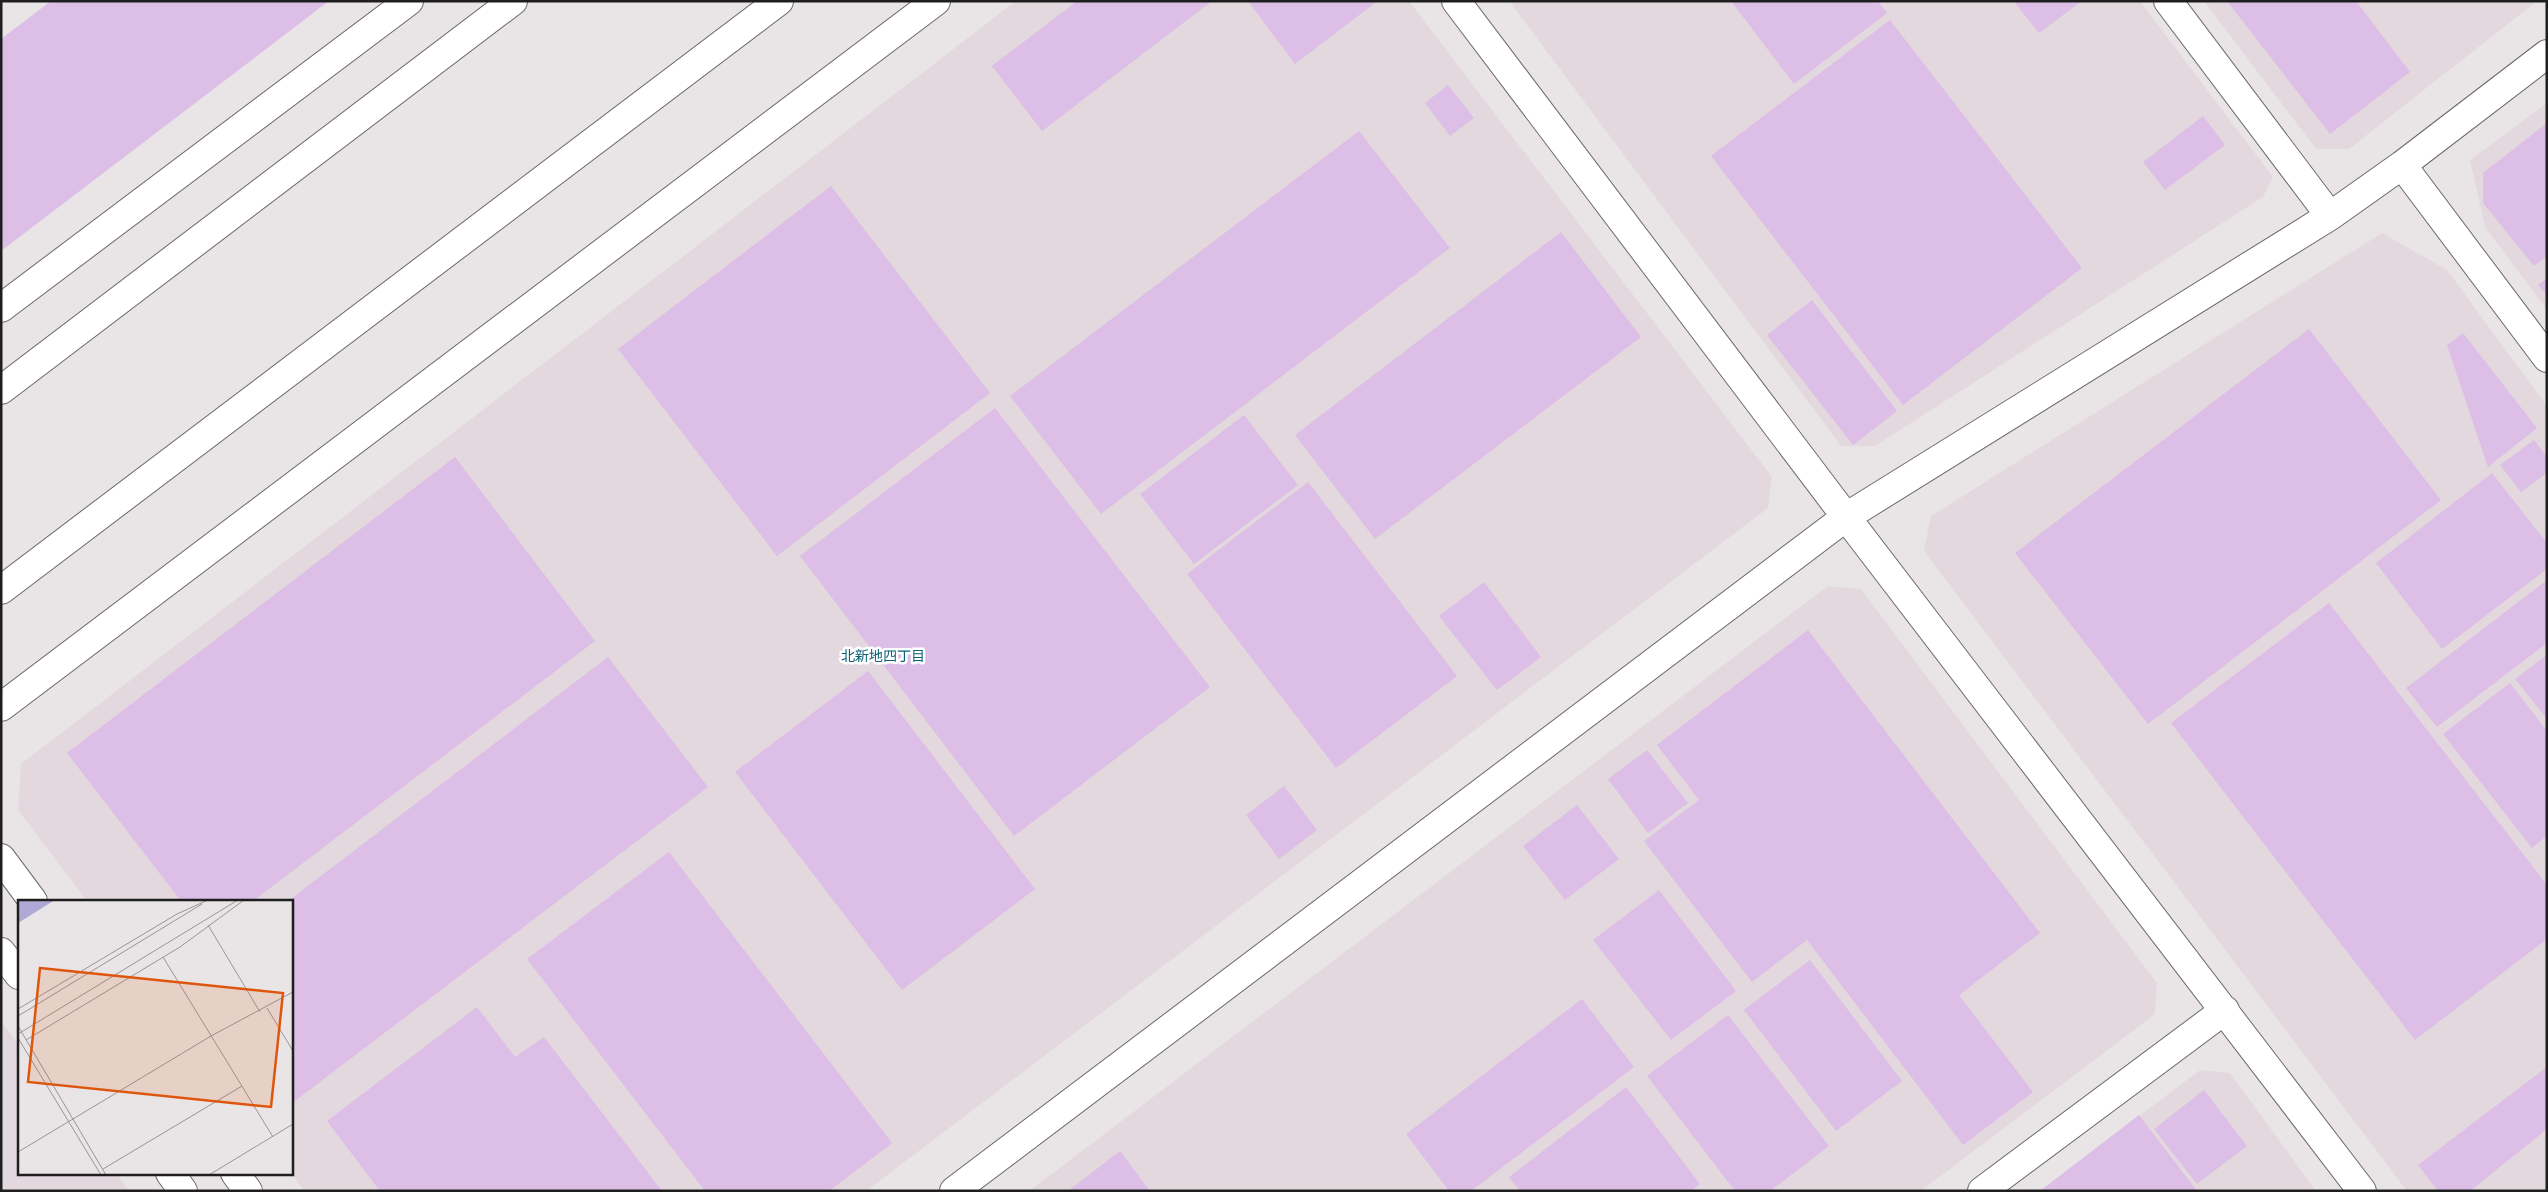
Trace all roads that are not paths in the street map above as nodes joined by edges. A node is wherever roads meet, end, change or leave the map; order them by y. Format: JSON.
{"nodes":[{"id":1,"x":409,"y":1,"type":"edge"},
{"id":2,"x":513,"y":1,"type":"edge"},
{"id":3,"x":779,"y":1,"type":"edge"},
{"id":4,"x":936,"y":1,"type":"edge"},
{"id":5,"x":1456,"y":1,"type":"edge"},
{"id":6,"x":2168,"y":1,"type":"edge"},
{"id":7,"x":2547,"y":54,"type":"edge"},
{"id":8,"x":2402,"y":165,"type":"junction"},
{"id":9,"x":2330,"y":216,"type":"junction"},
{"id":10,"x":1,"y":308,"type":"edge"},
{"id":11,"x":2547,"y":358,"type":"edge"},
{"id":12,"x":1,"y":390,"type":"edge"},
{"id":13,"x":1846,"y":517,"type":"junction"},
{"id":14,"x":1,"y":590,"type":"edge"},
{"id":15,"x":1,"y":707,"type":"edge"},
{"id":16,"x":1,"y":858,"type":"edge"},
{"id":17,"x":32,"y":900,"type":"edge"},
{"id":18,"x":1,"y":952,"type":"edge"},
{"id":19,"x":18,"y":974,"type":"edge"},
{"id":20,"x":2225,"y":1010,"type":"junction"},
{"id":21,"x":171,"y":1174,"type":"edge"},
{"id":22,"x":236,"y":1174,"type":"edge"},
{"id":23,"x":183,"y":1191,"type":"edge"},
{"id":24,"x":248,"y":1191,"type":"edge"},
{"id":25,"x":954,"y":1191,"type":"edge"},
{"id":26,"x":1982,"y":1191,"type":"edge"},
{"id":27,"x":2362,"y":1191,"type":"edge"}],
"edges":[{"from":1,"to":10,"type":"main road"},
{"from":2,"to":12,"type":"main road"},
{"from":3,"to":14,"type":"main road"},
{"from":4,"to":15,"type":"main road"},
{"from":5,"to":13,"type":"main road"},
{"from":6,"to":9,"type":"main road"},
{"from":7,"to":8,"type":"main road"},
{"from":8,"to":9,"type":"main road"},
{"from":8,"to":11,"type":"main road"},
{"from":9,"to":13,"type":"main road"},
{"from":13,"to":20,"type":"main road"},
{"from":13,"to":25,"type":"main road"},
{"from":16,"to":17,"type":"main road"},
{"from":18,"to":19,"type":"main road"},
{"from":20,"to":26,"type":"main road"},
{"from":20,"to":27,"type":"main road"},
{"from":21,"to":23,"type":"main road"},
{"from":22,"to":24,"type":"main road"}]}
